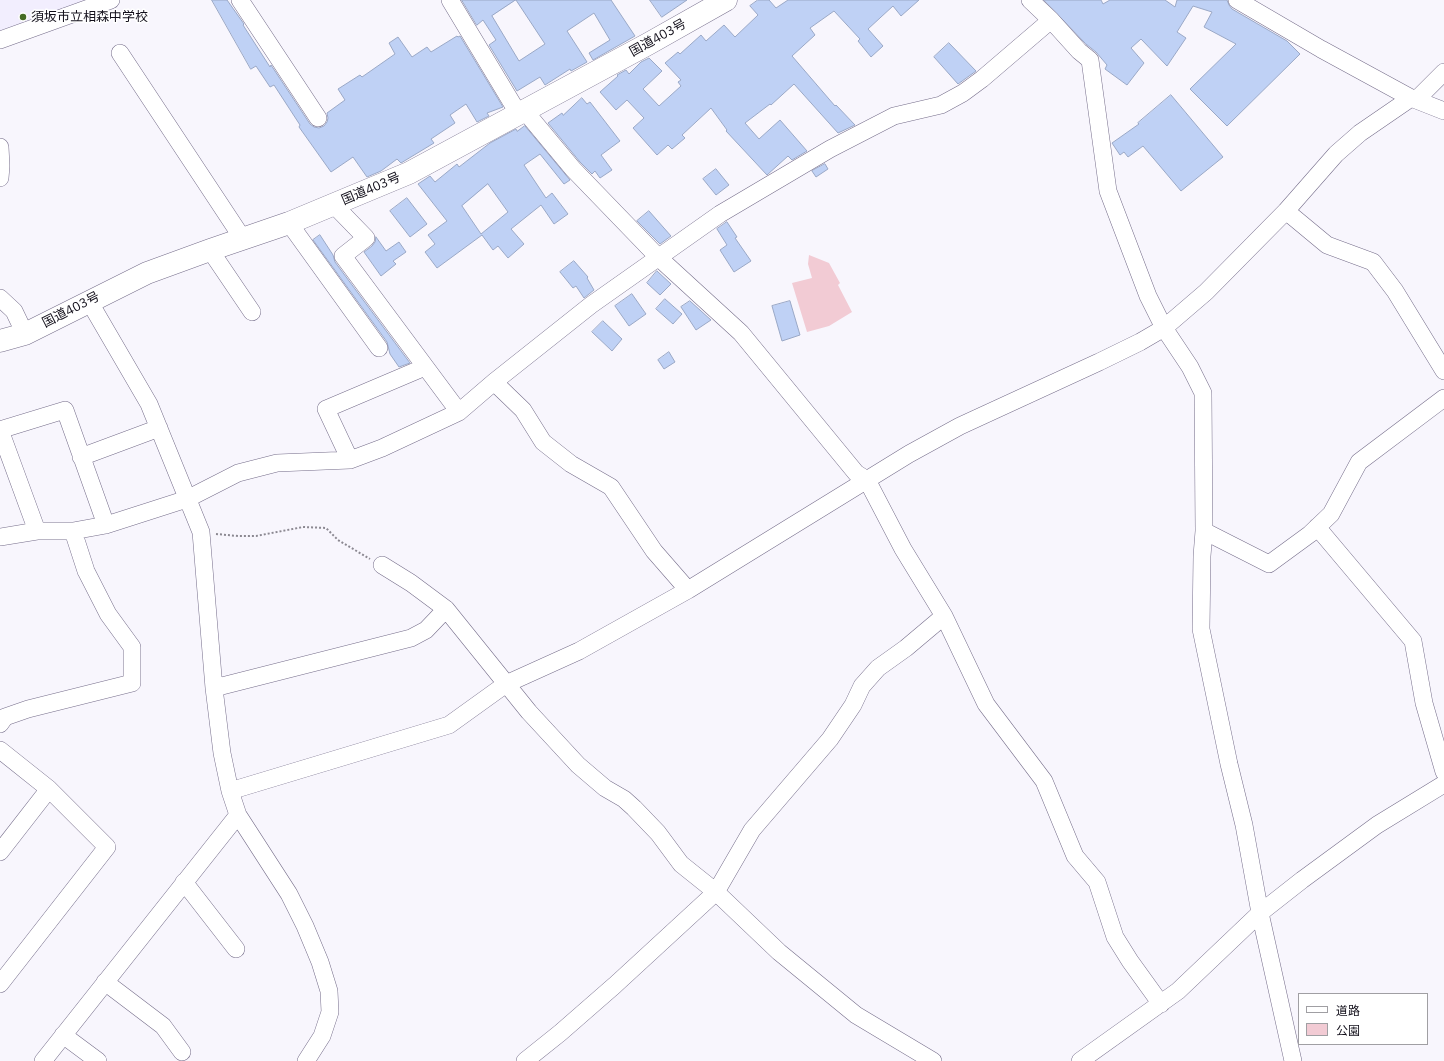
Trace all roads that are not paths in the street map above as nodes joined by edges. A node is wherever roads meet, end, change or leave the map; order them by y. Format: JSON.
{"nodes":[{"id":1,"x":111,"y":0,"type":"edge"},
{"id":2,"x":240,"y":0,"type":"edge"},
{"id":3,"x":450,"y":0,"type":"edge"},
{"id":4,"x":726,"y":0,"type":"edge"},
{"id":5,"x":1030,"y":0,"type":"edge"},
{"id":6,"x":1237,"y":0,"type":"edge"},
{"id":7,"x":1052,"y":20,"type":"junction"},
{"id":8,"x":0,"y":40,"type":"edge"},
{"id":9,"x":120,"y":53,"type":"dead end"},
{"id":10,"x":1444,"y":72,"type":"edge"},
{"id":11,"x":1411,"y":98,"type":"junction"},
{"id":12,"x":1444,"y":111,"type":"edge"},
{"id":13,"x":521,"y":112,"type":"junction"},
{"id":14,"x":318,"y":118,"type":"dead end"},
{"id":15,"x":0,"y":147,"type":"edge"},
{"id":16,"x":0,"y":178,"type":"edge"},
{"id":17,"x":334,"y":205,"type":"junction"},
{"id":18,"x":1286,"y":211,"type":"junction"},
{"id":19,"x":289,"y":223,"type":"junction"},
{"id":20,"x":244,"y":239,"type":"junction"},
{"id":21,"x":210,"y":250,"type":"junction"},
{"id":22,"x":658,"y":257,"type":"junction"},
{"id":23,"x":0,"y":298,"type":"edge"},
{"id":24,"x":89,"y":301,"type":"junction"},
{"id":25,"x":252,"y":312,"type":"dead end"},
{"id":26,"x":1164,"y":328,"type":"junction"},
{"id":27,"x":25,"y":334,"type":"junction"},
{"id":28,"x":0,"y":341,"type":"edge"},
{"id":29,"x":380,"y":348,"type":"dead end"},
{"id":30,"x":425,"y":367,"type":"junction"},
{"id":31,"x":1444,"y":371,"type":"edge"},
{"id":32,"x":494,"y":382,"type":"junction"},
{"id":33,"x":1444,"y":398,"type":"edge"},
{"id":34,"x":459,"y":412,"type":"junction"},
{"id":35,"x":159,"y":428,"type":"junction"},
{"id":36,"x":0,"y":430,"type":"edge"},
{"id":37,"x":81,"y":457,"type":"junction"},
{"id":38,"x":350,"y":460,"type":"junction"},
{"id":39,"x":867,"y":480,"type":"junction"},
{"id":40,"x":187,"y":498,"type":"junction"},
{"id":41,"x":106,"y":525,"type":"junction"},
{"id":42,"x":1317,"y":527,"type":"junction"},
{"id":43,"x":37,"y":531,"type":"junction"},
{"id":44,"x":73,"y":531,"type":"junction"},
{"id":45,"x":1204,"y":531,"type":"junction"},
{"id":46,"x":0,"y":537,"type":"edge"},
{"id":47,"x":382,"y":565,"type":"road end"},
{"id":48,"x":688,"y":590,"type":"junction"},
{"id":49,"x":446,"y":609,"type":"junction"},
{"id":50,"x":944,"y":616,"type":"junction"},
{"id":51,"x":506,"y":684,"type":"junction"},
{"id":52,"x":214,"y":688,"type":"junction"},
{"id":53,"x":0,"y":724,"type":"edge"},
{"id":54,"x":0,"y":750,"type":"edge"},
{"id":55,"x":1444,"y":772,"type":"edge"},
{"id":56,"x":1444,"y":784,"type":"edge"},
{"id":57,"x":49,"y":789,"type":"junction"},
{"id":58,"x":230,"y":791,"type":"junction"},
{"id":59,"x":238,"y":815,"type":"junction"},
{"id":60,"x":0,"y":852,"type":"edge"},
{"id":61,"x":184,"y":882,"type":"junction"},
{"id":62,"x":716,"y":892,"type":"junction"},
{"id":63,"x":1260,"y":914,"type":"junction"},
{"id":64,"x":236,"y":949,"type":"dead end"},
{"id":65,"x":105,"y":982,"type":"junction"},
{"id":66,"x":0,"y":984,"type":"edge"},
{"id":67,"x":1161,"y":1004,"type":"junction"},
{"id":68,"x":63,"y":1034,"type":"junction"},
{"id":69,"x":182,"y":1052,"type":"dead end"},
{"id":70,"x":42,"y":1061,"type":"edge"},
{"id":71,"x":98,"y":1061,"type":"edge"},
{"id":72,"x":306,"y":1061,"type":"edge"},
{"id":73,"x":525,"y":1061,"type":"edge"},
{"id":74,"x":933,"y":1061,"type":"edge"},
{"id":75,"x":1080,"y":1061,"type":"edge"},
{"id":76,"x":1293,"y":1061,"type":"edge"}],
"edges":[{"from":1,"to":8,"type":"street"},
{"from":2,"to":14,"type":"street"},
{"from":3,"to":13,"type":"street"},
{"from":4,"to":13,"type":"highway","name":"国道403号"},
{"from":5,"to":7,"type":"street"},
{"from":6,"to":11,"type":"street"},
{"from":7,"to":22,"type":"street"},
{"from":7,"to":26,"type":"street"},
{"from":9,"to":20,"type":"street"},
{"from":10,"to":11,"type":"street"},
{"from":11,"to":12,"type":"street"},
{"from":11,"to":18,"type":"street"},
{"from":13,"to":17,"type":"highway","name":"国道403号"},
{"from":13,"to":22,"type":"street"},
{"from":15,"to":16,"type":"street"},
{"from":17,"to":19,"type":"highway","name":"国道403号"},
{"from":17,"to":30,"type":"street"},
{"from":18,"to":26,"type":"street"},
{"from":18,"to":31,"type":"street"},
{"from":19,"to":20,"type":"highway","name":"国道403号"},
{"from":19,"to":29,"type":"street"},
{"from":20,"to":21,"type":"highway","name":"国道403号"},
{"from":21,"to":24,"type":"highway","name":"国道403号"},
{"from":21,"to":25,"type":"street"},
{"from":22,"to":32,"type":"street"},
{"from":22,"to":39,"type":"street"},
{"from":23,"to":27,"type":"street"},
{"from":24,"to":27,"type":"highway","name":"国道403号"},
{"from":24,"to":35,"type":"street"},
{"from":26,"to":39,"type":"street"},
{"from":26,"to":45,"type":"street"},
{"from":27,"to":28,"type":"highway","name":"国道403号"},
{"from":30,"to":34,"type":"street"},
{"from":30,"to":38,"type":"street"},
{"from":32,"to":34,"type":"street"},
{"from":32,"to":48,"type":"street"},
{"from":33,"to":42,"type":"street"},
{"from":34,"to":38,"type":"street"},
{"from":35,"to":37,"type":"street"},
{"from":35,"to":40,"type":"street"},
{"from":36,"to":37,"type":"street"},
{"from":36,"to":43,"type":"street"},
{"from":37,"to":41,"type":"street"},
{"from":38,"to":40,"type":"street"},
{"from":39,"to":48,"type":"street"},
{"from":39,"to":50,"type":"street"},
{"from":40,"to":41,"type":"street"},
{"from":40,"to":52,"type":"street"},
{"from":41,"to":44,"type":"street"},
{"from":42,"to":45,"type":"street"},
{"from":42,"to":55,"type":"street"},
{"from":43,"to":44,"type":"street"},
{"from":43,"to":46,"type":"street"},
{"from":44,"to":53,"type":"street"},
{"from":45,"to":63,"type":"street"},
{"from":47,"to":49,"type":"street"},
{"from":48,"to":51,"type":"street"},
{"from":49,"to":51,"type":"street"},
{"from":49,"to":52,"type":"street"},
{"from":50,"to":62,"type":"street"},
{"from":50,"to":67,"type":"street"},
{"from":51,"to":58,"type":"street"},
{"from":51,"to":62,"type":"street"},
{"from":52,"to":58,"type":"street"},
{"from":54,"to":57,"type":"street"},
{"from":56,"to":63,"type":"street"},
{"from":57,"to":60,"type":"street"},
{"from":57,"to":66,"type":"street"},
{"from":58,"to":59,"type":"street"},
{"from":59,"to":61,"type":"street"},
{"from":59,"to":72,"type":"street"},
{"from":61,"to":64,"type":"street"},
{"from":61,"to":65,"type":"street"},
{"from":62,"to":73,"type":"street"},
{"from":62,"to":74,"type":"street"},
{"from":63,"to":67,"type":"street"},
{"from":63,"to":76,"type":"street"},
{"from":65,"to":68,"type":"street"},
{"from":65,"to":69,"type":"street"},
{"from":67,"to":75,"type":"street"},
{"from":68,"to":70,"type":"street"},
{"from":68,"to":71,"type":"street"}]}
